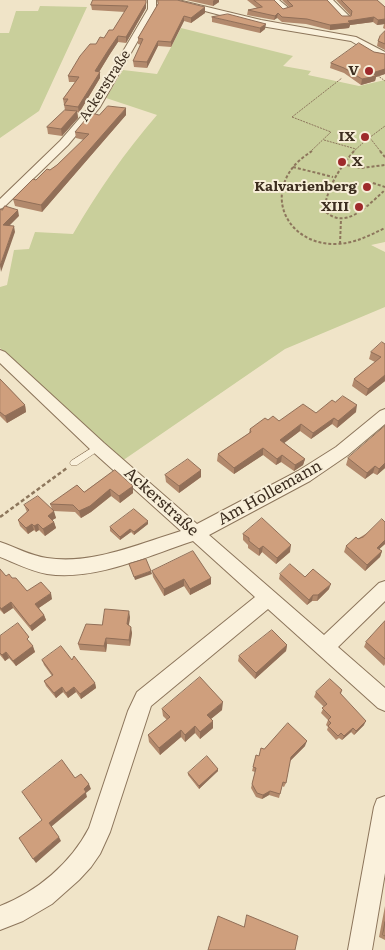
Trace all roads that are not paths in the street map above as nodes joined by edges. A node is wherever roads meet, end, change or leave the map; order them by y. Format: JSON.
{"nodes":[{"id":1,"x":152,"y":0,"type":"edge"},
{"id":2,"x":168,"y":0,"type":"edge"},
{"id":3,"x":274,"y":0,"type":"edge"},
{"id":4,"x":328,"y":0,"type":"edge"},
{"id":5,"x":287,"y":10,"type":"edge"},
{"id":6,"x":346,"y":18,"type":"edge"},
{"id":7,"x":385,"y":55,"type":"edge"},
{"id":8,"x":0,"y":205,"type":"edge"},
{"id":9,"x":0,"y":355,"type":"edge"},
{"id":10,"x":385,"y":415,"type":"edge"},
{"id":11,"x":98,"y":447,"type":"junction"},
{"id":12,"x":74,"y":463,"type":"road end"},
{"id":13,"x":196,"y":533,"type":"junction"},
{"id":14,"x":0,"y":550,"type":"edge"},
{"id":15,"x":385,"y":589,"type":"edge"},
{"id":16,"x":267,"y":598,"type":"junction"},
{"id":17,"x":323,"y":648,"type":"junction"},
{"id":18,"x":385,"y":701,"type":"edge"},
{"id":19,"x":385,"y":807,"type":"edge"},
{"id":20,"x":0,"y":918,"type":"edge"},
{"id":21,"x":360,"y":950,"type":"edge"}],
"edges":[{"from":1,"to":8,"type":"street","name":"Ackerstraße"},
{"from":2,"to":7,"type":"street"},
{"from":3,"to":5,"type":"street"},
{"from":4,"to":6,"type":"street"},
{"from":9,"to":11,"type":"street","name":"Ackerstraße"},
{"from":10,"to":13,"type":"street","name":"Am Hollemann"},
{"from":11,"to":12,"type":"lane"},
{"from":11,"to":13,"type":"street","name":"Ackerstraße"},
{"from":13,"to":14,"type":"street","name":"Am Hollemann"},
{"from":13,"to":16,"type":"street","name":"Ackerstraße"},
{"from":15,"to":17,"type":"street"},
{"from":16,"to":17,"type":"street","name":"Ackerstraße"},
{"from":16,"to":20,"type":"street"},
{"from":17,"to":18,"type":"street","name":"Ackerstraße"},
{"from":19,"to":21,"type":"street"}]}
